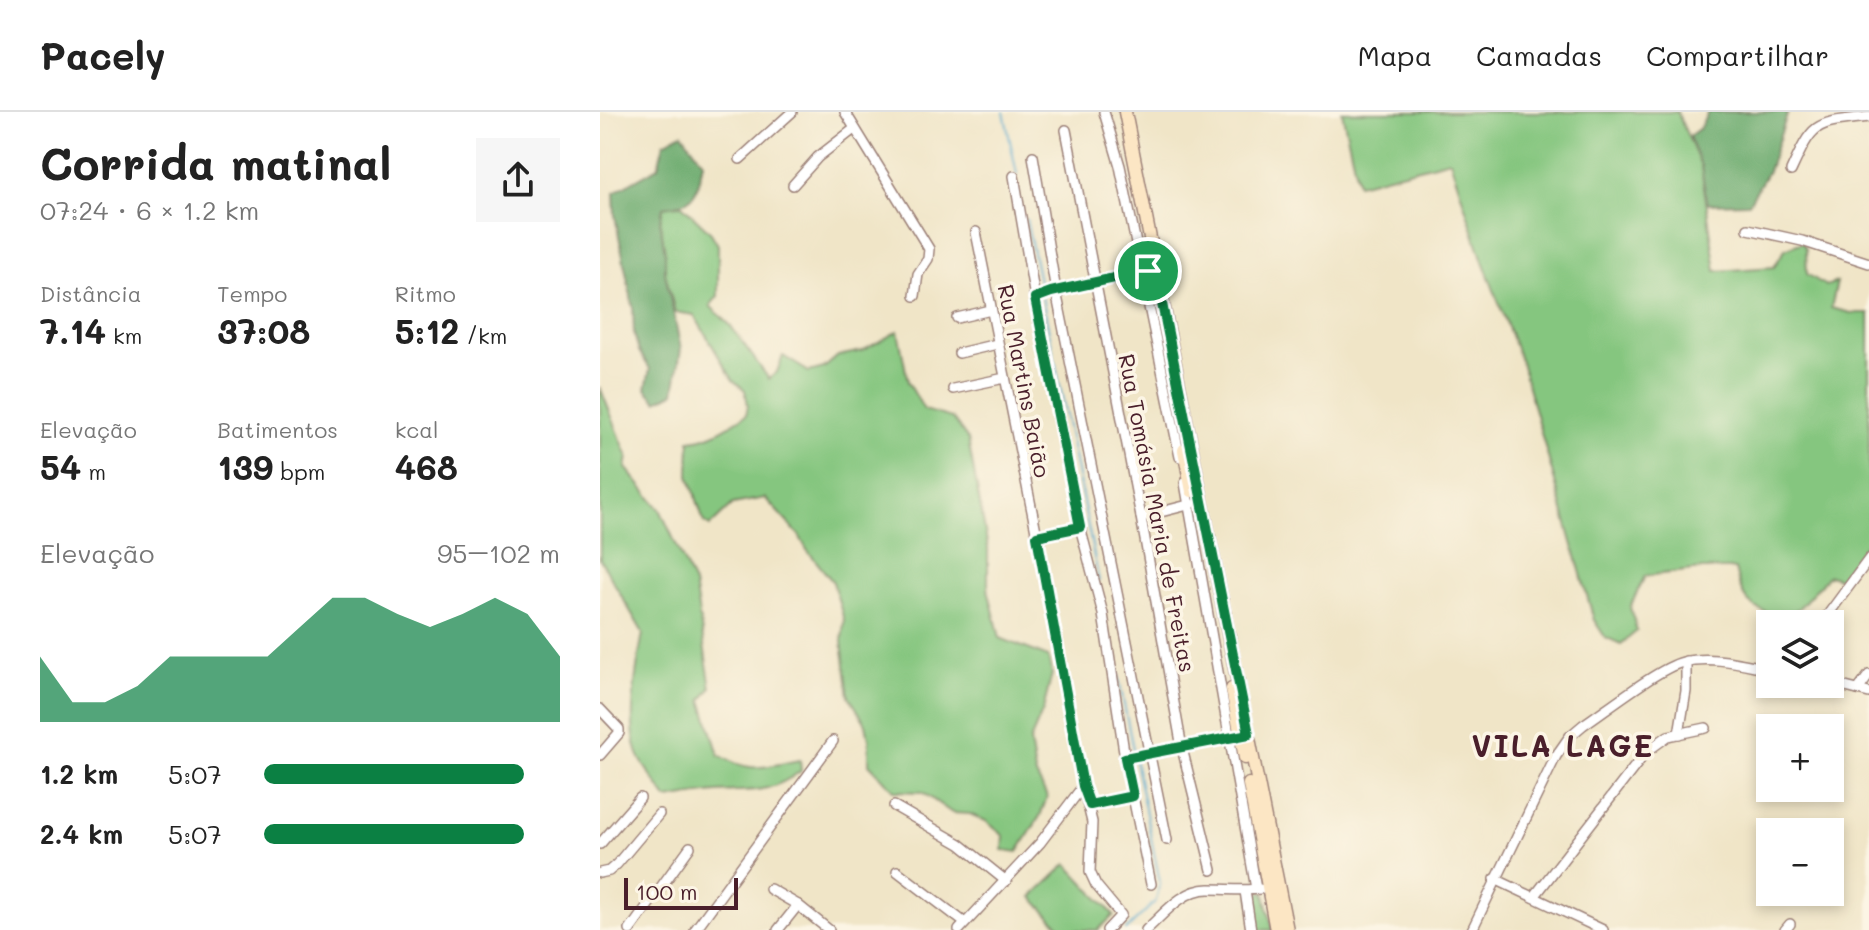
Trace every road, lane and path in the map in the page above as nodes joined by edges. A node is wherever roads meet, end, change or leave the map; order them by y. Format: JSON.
{"nodes":[{"id":1,"x":792,"y":112,"type":"edge"},
{"id":2,"x":845,"y":112,"type":"edge"},
{"id":3,"x":1104,"y":112,"type":"edge"},
{"id":4,"x":1119,"y":112,"type":"edge"},
{"id":5,"x":1125,"y":112,"type":"edge"},
{"id":6,"x":1869,"y":117,"type":"edge"},
{"id":7,"x":854,"y":129,"type":"junction"},
{"id":8,"x":1066,"y":130,"type":"dead end"},
{"id":9,"x":1033,"y":156,"type":"dead end"},
{"id":10,"x":740,"y":159,"type":"dead end"},
{"id":11,"x":1791,"y":171,"type":"dead end"},
{"id":12,"x":1014,"y":176,"type":"dead end"},
{"id":13,"x":793,"y":185,"type":"dead end"},
{"id":14,"x":1748,"y":229,"type":"dead end"},
{"id":15,"x":976,"y":232,"type":"dead end"},
{"id":16,"x":1869,"y":263,"type":"edge"},
{"id":17,"x":1149,"y":271,"type":"junction"},
{"id":18,"x":1095,"y":284,"type":"junction"},
{"id":19,"x":1054,"y":291,"type":"junction"},
{"id":20,"x":915,"y":296,"type":"dead end"},
{"id":21,"x":1038,"y":297,"type":"junction"},
{"id":22,"x":991,"y":310,"type":"junction"},
{"id":23,"x":957,"y":318,"type":"dead end"},
{"id":24,"x":997,"y":344,"type":"junction"},
{"id":25,"x":959,"y":353,"type":"dead end"},
{"id":26,"x":1005,"y":378,"type":"junction"},
{"id":27,"x":953,"y":389,"type":"dead end"},
{"id":28,"x":1196,"y":503,"type":"junction"},
{"id":29,"x":1141,"y":517,"type":"junction"},
{"id":30,"x":1080,"y":527,"type":"junction"},
{"id":31,"x":1037,"y":536,"type":"junction"},
{"id":32,"x":1869,"y":559,"type":"edge"},
{"id":33,"x":1831,"y":610,"type":"edge"},
{"id":34,"x":1686,"y":661,"type":"junction"},
{"id":35,"x":1756,"y":666,"type":"edge"},
{"id":36,"x":1869,"y":675,"type":"edge"},
{"id":37,"x":1844,"y":686,"type":"edge"},
{"id":38,"x":1858,"y":690,"type":"junction"},
{"id":39,"x":1869,"y":693,"type":"edge"},
{"id":40,"x":600,"y":709,"type":"edge"},
{"id":41,"x":1706,"y":728,"type":"dead end"},
{"id":42,"x":1679,"y":734,"type":"junction"},
{"id":43,"x":1239,"y":736,"type":"junction"},
{"id":44,"x":833,"y":741,"type":"dead end"},
{"id":45,"x":1182,"y":748,"type":"junction"},
{"id":46,"x":600,"y":755,"type":"edge"},
{"id":47,"x":1138,"y":756,"type":"junction"},
{"id":48,"x":1083,"y":786,"type":"junction"},
{"id":49,"x":1133,"y":796,"type":"junction"},
{"id":50,"x":640,"y":798,"type":"dead end"},
{"id":51,"x":1090,"y":805,"type":"junction"},
{"id":52,"x":894,"y":806,"type":"dead end"},
{"id":53,"x":659,"y":814,"type":"dead end"},
{"id":54,"x":1167,"y":840,"type":"dead end"},
{"id":55,"x":600,"y":844,"type":"edge"},
{"id":56,"x":690,"y":847,"type":"dead end"},
{"id":57,"x":1212,"y":870,"type":"dead end"},
{"id":58,"x":897,"y":871,"type":"dead end"},
{"id":59,"x":600,"y":873,"type":"edge"},
{"id":60,"x":1495,"y":879,"type":"junction"},
{"id":61,"x":1006,"y":881,"type":"junction"},
{"id":62,"x":1151,"y":884,"type":"dead end"},
{"id":63,"x":1268,"y":887,"type":"junction"},
{"id":64,"x":770,"y":889,"type":"dead end"},
{"id":65,"x":1245,"y":891,"type":"junction"},
{"id":66,"x":1534,"y":897,"type":"junction"},
{"id":67,"x":798,"y":905,"type":"junction"},
{"id":68,"x":962,"y":926,"type":"edge"},
{"id":69,"x":630,"y":930,"type":"edge"},
{"id":70,"x":695,"y":930,"type":"edge"},
{"id":71,"x":778,"y":930,"type":"edge"},
{"id":72,"x":829,"y":930,"type":"edge"},
{"id":73,"x":1107,"y":930,"type":"edge"},
{"id":74,"x":1146,"y":930,"type":"edge"},
{"id":75,"x":1251,"y":930,"type":"edge"},
{"id":76,"x":1276,"y":930,"type":"edge"},
{"id":77,"x":1287,"y":930,"type":"edge"},
{"id":78,"x":1472,"y":930,"type":"edge"},
{"id":79,"x":1603,"y":930,"type":"edge"}],
"edges":[{"from":1,"to":10,"type":"street"},
{"from":2,"to":7,"type":"street"},
{"from":3,"to":17,"type":"street"},
{"from":4,"to":17,"type":"main road"},
{"from":5,"to":17,"type":"main road"},
{"from":6,"to":11,"type":"street"},
{"from":7,"to":13,"type":"street"},
{"from":7,"to":20,"type":"street"},
{"from":8,"to":18,"type":"street","name":"Rua Tomásia Maria de Freitas"},
{"from":9,"to":19,"type":"street"},
{"from":12,"to":21,"type":"street","name":"Rua Martins Baião"},
{"from":14,"to":16,"type":"street"},
{"from":15,"to":22,"type":"street","name":"Rua Martins Baião"},
{"from":17,"to":18,"type":"street"},
{"from":17,"to":28,"type":"main road"},
{"from":18,"to":19,"type":"street"},
{"from":18,"to":29,"type":"street","name":"Rua Tomásia Maria de Freitas"},
{"from":19,"to":21,"type":"street"},
{"from":19,"to":47,"type":"street"},
{"from":21,"to":30,"type":"street","name":"Rua Martins Baião"},
{"from":22,"to":23,"type":"street"},
{"from":22,"to":24,"type":"street","name":"Rua Martins Baião"},
{"from":24,"to":25,"type":"street"},
{"from":24,"to":26,"type":"street","name":"Rua Martins Baião"},
{"from":26,"to":27,"type":"street"},
{"from":26,"to":31,"type":"street","name":"Rua Martins Baião"},
{"from":28,"to":29,"type":"street"},
{"from":28,"to":43,"type":"main road"},
{"from":29,"to":45,"type":"street","name":"Rua Tomásia Maria de Freitas"},
{"from":30,"to":31,"type":"street"},
{"from":30,"to":47,"type":"street","name":"Rua Martins Baião"},
{"from":31,"to":48,"type":"street","name":"Rua Martins Baião"},
{"from":32,"to":33,"type":"street"},
{"from":34,"to":35,"type":"street"},
{"from":34,"to":42,"type":"street"},
{"from":34,"to":60,"type":"street"},
{"from":36,"to":38,"type":"street"},
{"from":37,"to":38,"type":"street"},
{"from":38,"to":39,"type":"street"},
{"from":40,"to":46,"type":"street"},
{"from":41,"to":42,"type":"street"},
{"from":42,"to":66,"type":"street"},
{"from":43,"to":45,"type":"street"},
{"from":43,"to":63,"type":"main road"},
{"from":44,"to":70,"type":"street"},
{"from":45,"to":47,"type":"street"},
{"from":45,"to":57,"type":"street","name":"Rua Tomásia Maria de Freitas"},
{"from":47,"to":49,"type":"street","name":"Rua Martins Baião"},
{"from":47,"to":54,"type":"street"},
{"from":48,"to":51,"type":"street","name":"Rua Martins Baião"},
{"from":48,"to":61,"type":"street"},
{"from":49,"to":51,"type":"street"},
{"from":49,"to":62,"type":"street","name":"Rua Martins Baião"},
{"from":50,"to":55,"type":"street"},
{"from":51,"to":73,"type":"street","name":"Rua Martins Baião"},
{"from":52,"to":61,"type":"street"},
{"from":53,"to":59,"type":"street"},
{"from":56,"to":69,"type":"street"},
{"from":58,"to":68,"type":"street"},
{"from":60,"to":66,"type":"street"},
{"from":60,"to":78,"type":"street"},
{"from":61,"to":68,"type":"street"},
{"from":63,"to":65,"type":"street"},
{"from":63,"to":76,"type":"main road"},
{"from":63,"to":77,"type":"main road"},
{"from":64,"to":67,"type":"street"},
{"from":65,"to":74,"type":"street"},
{"from":65,"to":75,"type":"street"},
{"from":66,"to":79,"type":"street"},
{"from":67,"to":71,"type":"street"},
{"from":67,"to":72,"type":"street"}]}
